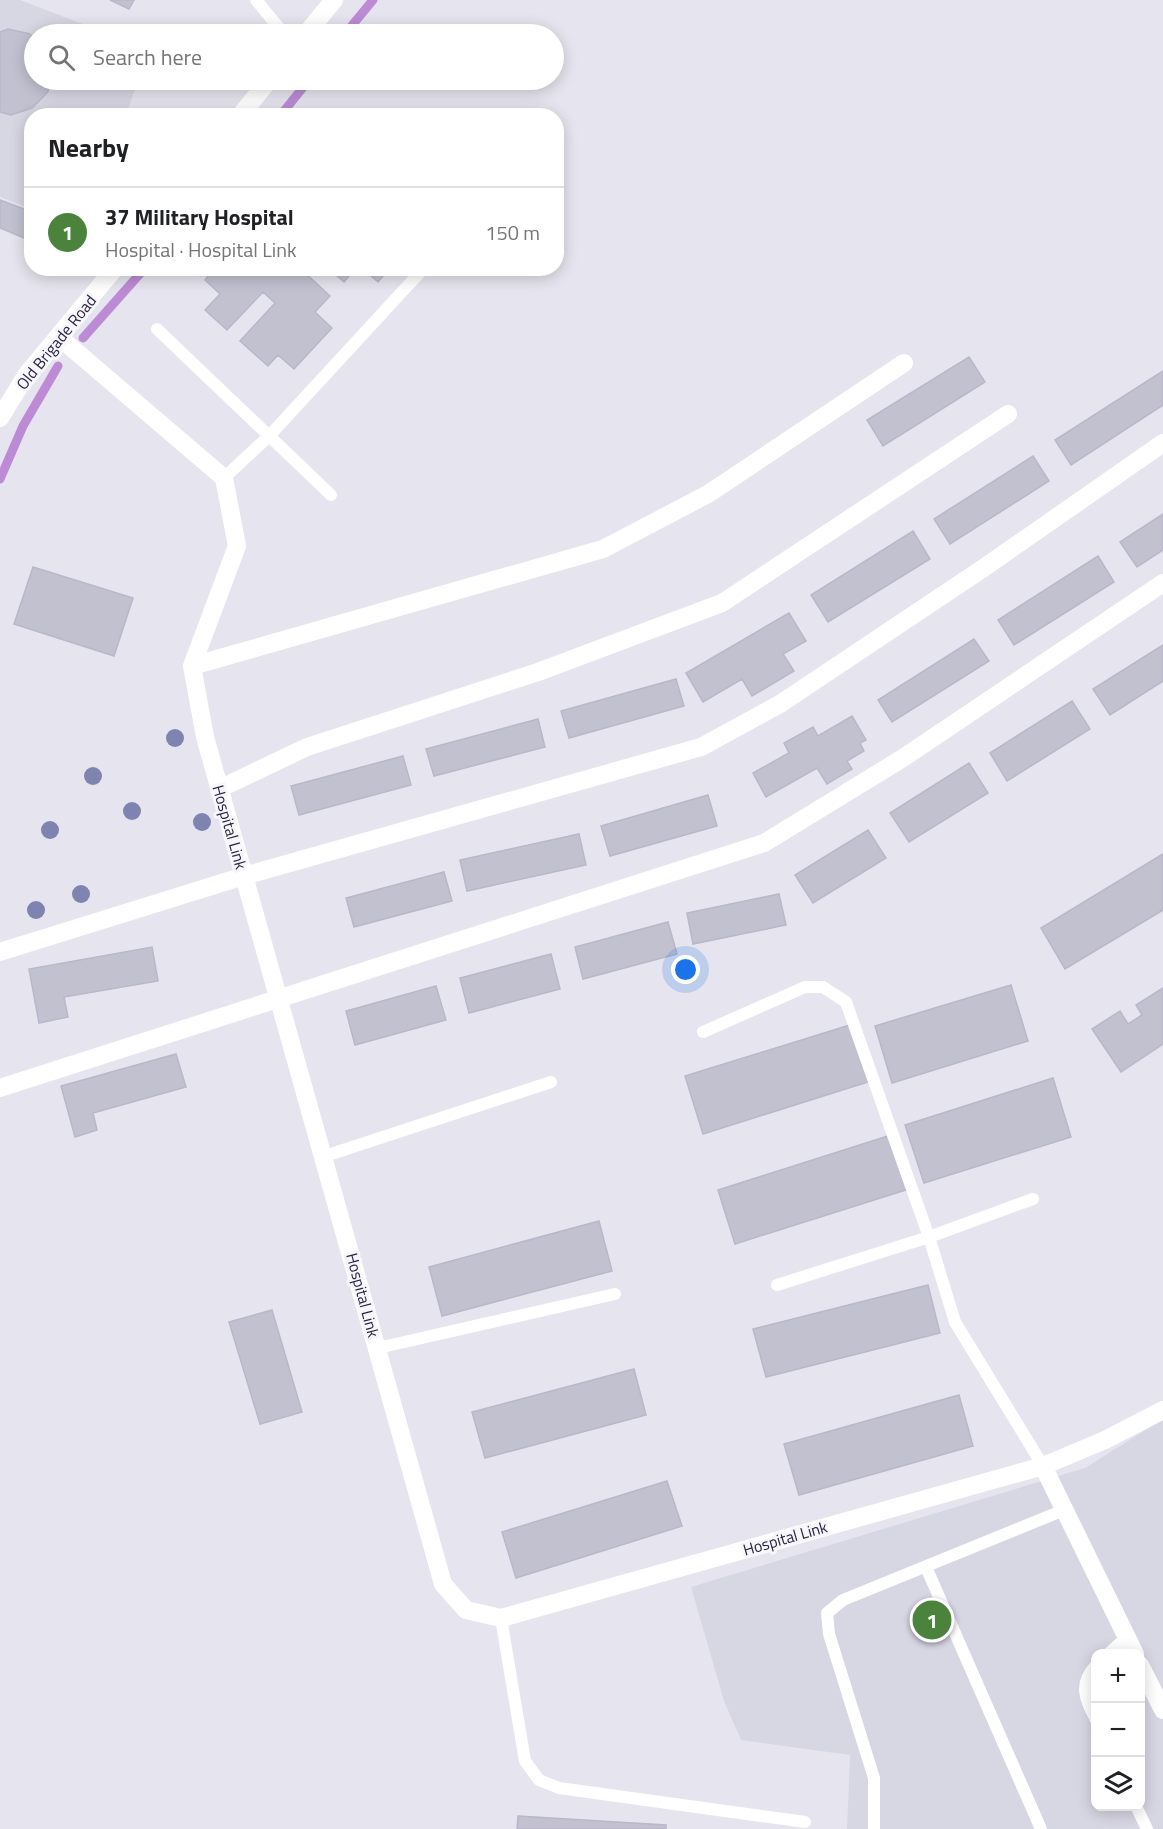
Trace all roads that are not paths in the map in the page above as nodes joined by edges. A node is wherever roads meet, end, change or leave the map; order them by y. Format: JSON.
{"nodes":[{"id":1,"x":256,"y":0,"type":"edge"},
{"id":2,"x":334,"y":0,"type":"edge"},
{"id":3,"x":276,"y":24,"type":"edge"},
{"id":4,"x":314,"y":24,"type":"edge"},
{"id":5,"x":261,"y":90,"type":"edge"},
{"id":6,"x":246,"y":108,"type":"edge"},
{"id":7,"x":109,"y":276,"type":"edge"},
{"id":8,"x":417,"y":276,"type":"edge"},
{"id":9,"x":157,"y":329,"type":"dead end"},
{"id":10,"x":59,"y":337,"type":"junction"},
{"id":11,"x":904,"y":363,"type":"dead end"},
{"id":12,"x":1008,"y":414,"type":"dead end"},
{"id":13,"x":0,"y":418,"type":"edge"},
{"id":14,"x":270,"y":435,"type":"junction"},
{"id":15,"x":1163,"y":443,"type":"edge"},
{"id":16,"x":224,"y":477,"type":"junction"},
{"id":17,"x":331,"y":495,"type":"dead end"},
{"id":18,"x":1163,"y":583,"type":"edge"},
{"id":19,"x":192,"y":666,"type":"junction"},
{"id":20,"x":219,"y":789,"type":"junction"},
{"id":21,"x":244,"y":876,"type":"junction"},
{"id":22,"x":0,"y":952,"type":"edge"},
{"id":23,"x":281,"y":998,"type":"junction"},
{"id":24,"x":702,"y":1032,"type":"dead end"},
{"id":25,"x":550,"y":1082,"type":"dead end"},
{"id":26,"x":0,"y":1088,"type":"edge"},
{"id":27,"x":325,"y":1156,"type":"junction"},
{"id":28,"x":1033,"y":1199,"type":"dead end"},
{"id":29,"x":929,"y":1237,"type":"junction"},
{"id":30,"x":777,"y":1286,"type":"dead end"},
{"id":31,"x":615,"y":1294,"type":"dead end"},
{"id":32,"x":378,"y":1348,"type":"junction"},
{"id":33,"x":1163,"y":1410,"type":"edge"},
{"id":34,"x":1043,"y":1466,"type":"junction"},
{"id":35,"x":1064,"y":1510,"type":"junction"},
{"id":36,"x":926,"y":1567,"type":"junction"},
{"id":37,"x":501,"y":1618,"type":"junction"},
{"id":38,"x":1131,"y":1645,"type":"edge"},
{"id":39,"x":1091,"y":1670,"type":"edge"},
{"id":40,"x":1145,"y":1675,"type":"edge"},
{"id":41,"x":1091,"y":1709,"type":"edge"},
{"id":42,"x":1163,"y":1710,"type":"edge"},
{"id":43,"x":1138,"y":1811,"type":"edge"},
{"id":44,"x":805,"y":1822,"type":"dead end"},
{"id":45,"x":874,"y":1829,"type":"edge"},
{"id":46,"x":1041,"y":1829,"type":"edge"},
{"id":47,"x":1147,"y":1829,"type":"edge"}],
"edges":[{"from":1,"to":3,"type":"lane"},
{"from":2,"to":4,"type":"street"},
{"from":5,"to":6,"type":"street"},
{"from":7,"to":10,"type":"street","name":"Old Brigade Road"},
{"from":8,"to":14,"type":"lane"},
{"from":9,"to":14,"type":"lane"},
{"from":10,"to":13,"type":"street","name":"Old Brigade Road"},
{"from":10,"to":16,"type":"street"},
{"from":11,"to":19,"type":"street"},
{"from":12,"to":20,"type":"street"},
{"from":14,"to":16,"type":"lane"},
{"from":14,"to":17,"type":"lane"},
{"from":15,"to":21,"type":"street"},
{"from":16,"to":19,"type":"street"},
{"from":18,"to":23,"type":"street"},
{"from":19,"to":20,"type":"street","name":"Hospital Link"},
{"from":20,"to":21,"type":"street","name":"Hospital Link"},
{"from":21,"to":22,"type":"street"},
{"from":21,"to":23,"type":"street","name":"Hospital Link"},
{"from":23,"to":26,"type":"street"},
{"from":23,"to":27,"type":"street","name":"Hospital Link"},
{"from":24,"to":29,"type":"lane"},
{"from":25,"to":27,"type":"lane"},
{"from":27,"to":32,"type":"street","name":"Hospital Link"},
{"from":28,"to":29,"type":"lane"},
{"from":29,"to":30,"type":"lane"},
{"from":29,"to":34,"type":"lane"},
{"from":31,"to":32,"type":"lane"},
{"from":32,"to":37,"type":"street","name":"Hospital Link"},
{"from":33,"to":34,"type":"street","name":"Hospital Link"},
{"from":34,"to":35,"type":"street"},
{"from":34,"to":37,"type":"street","name":"Hospital Link"},
{"from":35,"to":36,"type":"lane"},
{"from":35,"to":38,"type":"street"},
{"from":36,"to":45,"type":"lane"},
{"from":36,"to":46,"type":"lane"},
{"from":37,"to":44,"type":"lane"},
{"from":39,"to":41,"type":"lane"},
{"from":40,"to":42,"type":"street"},
{"from":43,"to":47,"type":"lane"}]}
